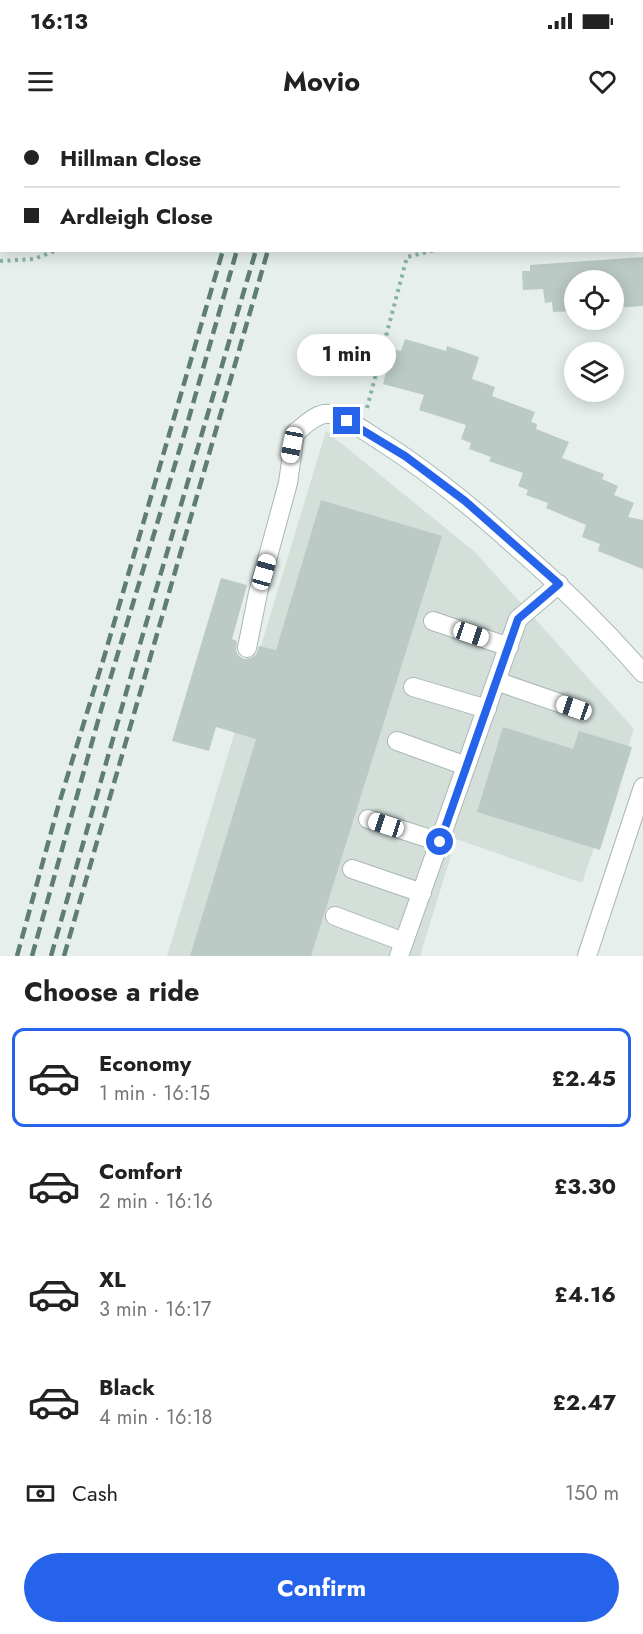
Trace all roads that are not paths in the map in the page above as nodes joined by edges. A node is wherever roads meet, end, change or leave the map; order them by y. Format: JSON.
{"nodes":[{"id":1,"x":559,"y":584,"type":"junction"},
{"id":2,"x":432,"y":621,"type":"dead end"},
{"id":3,"x":508,"y":647,"type":"junction"},
{"id":4,"x":247,"y":648,"type":"dead end"},
{"id":5,"x":643,"y":673,"type":"edge"},
{"id":6,"x":496,"y":681,"type":"junction"},
{"id":7,"x":413,"y":687,"type":"dead end"},
{"id":8,"x":574,"y":708,"type":"dead end"},
{"id":9,"x":487,"y":709,"type":"junction"},
{"id":10,"x":397,"y":741,"type":"dead end"},
{"id":11,"x":466,"y":766,"type":"junction"},
{"id":12,"x":643,"y":787,"type":"edge"},
{"id":13,"x":368,"y":819,"type":"dead end"},
{"id":14,"x":440,"y":842,"type":"junction"},
{"id":15,"x":352,"y":869,"type":"dead end"},
{"id":16,"x":422,"y":892,"type":"junction"},
{"id":17,"x":335,"y":916,"type":"dead end"},
{"id":18,"x":402,"y":949,"type":"edge"},
{"id":19,"x":587,"y":956,"type":"edge"}],
"edges":[{"from":1,"to":3,"type":"street"},
{"from":1,"to":4,"type":"street"},
{"from":1,"to":5,"type":"street"},
{"from":2,"to":3,"type":"street"},
{"from":3,"to":6,"type":"street"},
{"from":6,"to":8,"type":"street"},
{"from":6,"to":9,"type":"street"},
{"from":7,"to":9,"type":"street"},
{"from":9,"to":11,"type":"street"},
{"from":10,"to":11,"type":"street"},
{"from":11,"to":14,"type":"street"},
{"from":12,"to":19,"type":"street"},
{"from":13,"to":14,"type":"street"},
{"from":14,"to":16,"type":"street"},
{"from":15,"to":16,"type":"street"},
{"from":16,"to":18,"type":"street"},
{"from":17,"to":18,"type":"street"}]}
